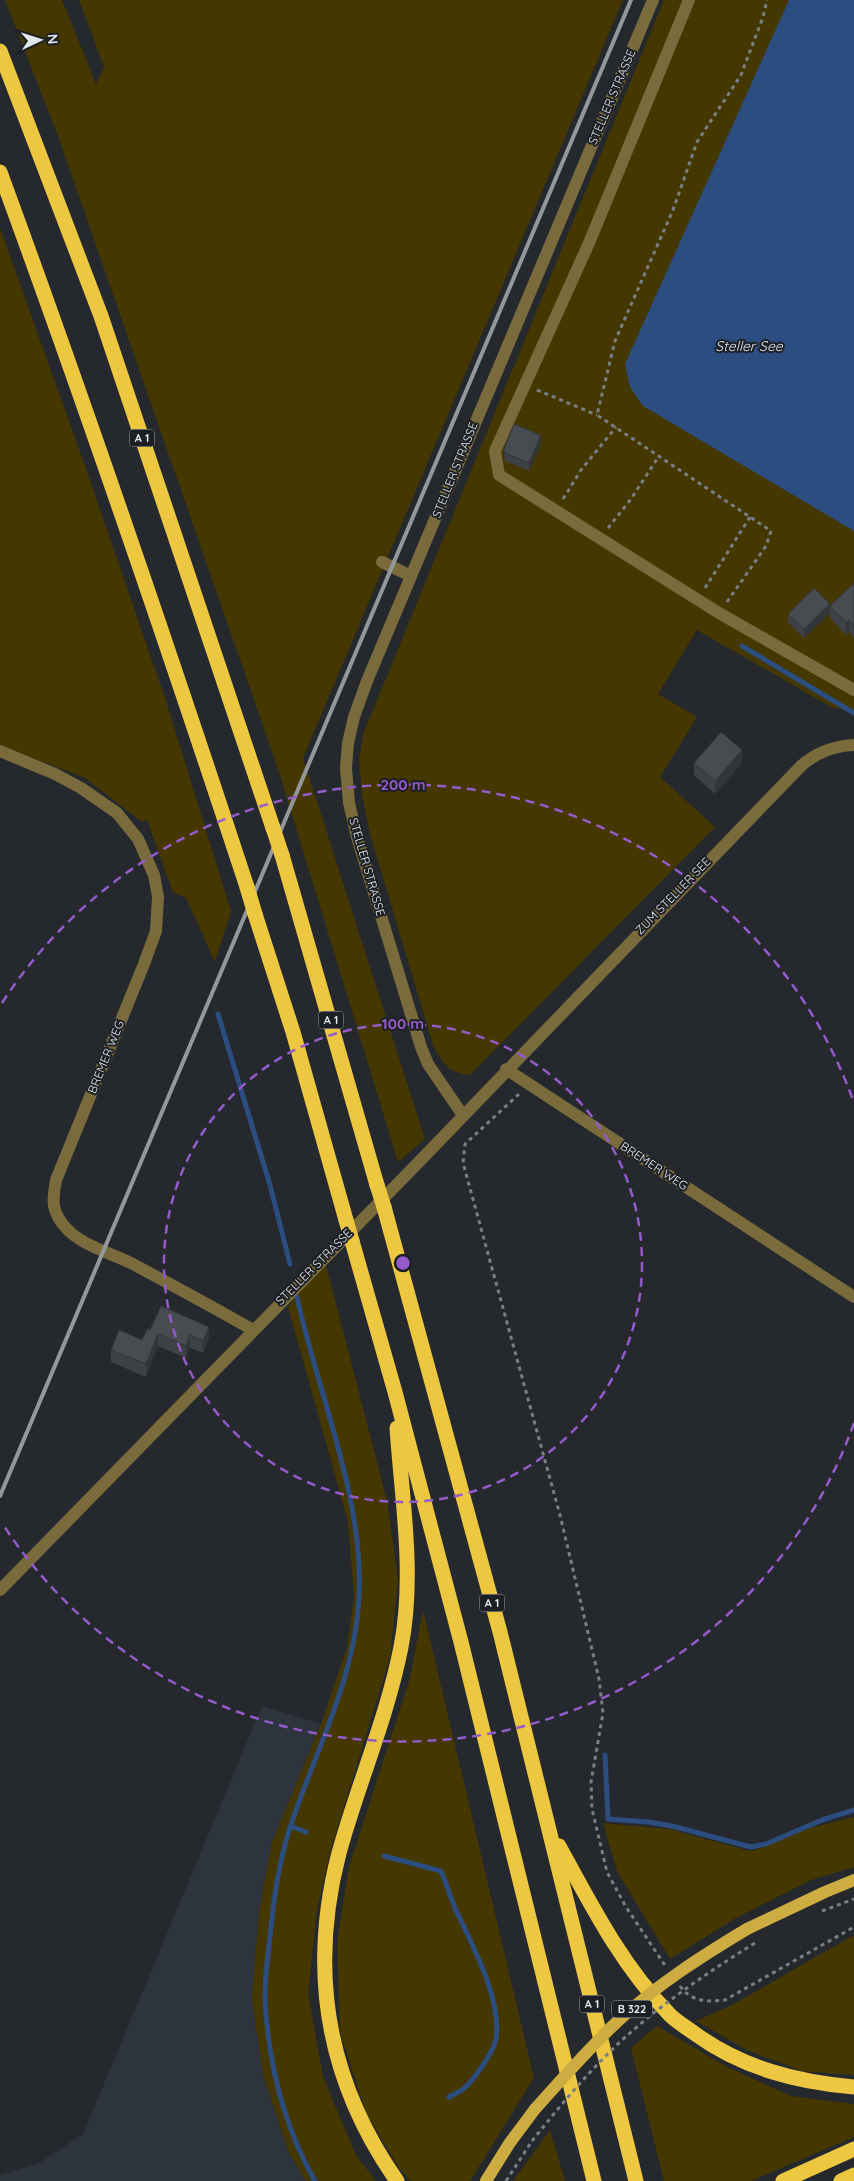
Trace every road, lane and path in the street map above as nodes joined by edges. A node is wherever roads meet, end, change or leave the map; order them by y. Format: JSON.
{"nodes":[{"id":1,"x":653,"y":0,"type":"edge"},
{"id":2,"x":689,"y":0,"type":"edge"},
{"id":3,"x":767,"y":0,"type":"edge"},
{"id":4,"x":0,"y":51,"type":"edge"},
{"id":5,"x":0,"y":172,"type":"edge"},
{"id":6,"x":525,"y":385,"type":"junction"},
{"id":7,"x":597,"y":415,"type":"junction"},
{"id":8,"x":616,"y":427,"type":"junction"},
{"id":9,"x":659,"y":456,"type":"junction"},
{"id":10,"x":556,"y":510,"type":"junction"},
{"id":11,"x":750,"y":517,"type":"junction"},
{"id":12,"x":600,"y":538,"type":"junction"},
{"id":13,"x":382,"y":562,"type":"dead end"},
{"id":14,"x":411,"y":576,"type":"junction"},
{"id":15,"x":698,"y":599,"type":"junction"},
{"id":16,"x":719,"y":613,"type":"junction"},
{"id":17,"x":854,"y":690,"type":"edge"},
{"id":18,"x":854,"y":744,"type":"edge"},
{"id":19,"x":0,"y":751,"type":"edge"},
{"id":20,"x":506,"y":1070,"type":"junction"},
{"id":21,"x":530,"y":1085,"type":"junction"},
{"id":22,"x":462,"y":1114,"type":"junction"},
{"id":23,"x":854,"y":1297,"type":"edge"},
{"id":24,"x":253,"y":1330,"type":"junction"},
{"id":25,"x":394,"y":1392,"type":"junction"},
{"id":26,"x":0,"y":1590,"type":"edge"},
{"id":27,"x":549,"y":1828,"type":"junction"},
{"id":28,"x":854,"y":1880,"type":"edge"},
{"id":29,"x":854,"y":1899,"type":"edge"},
{"id":30,"x":816,"y":1913,"type":"dead end"},
{"id":31,"x":854,"y":1927,"type":"edge"},
{"id":32,"x":758,"y":1941,"type":"dead end"},
{"id":33,"x":670,"y":1972,"type":"dead end"},
{"id":34,"x":675,"y":1979,"type":"dead end"},
{"id":35,"x":854,"y":2087,"type":"edge"},
{"id":36,"x":854,"y":2149,"type":"edge"},
{"id":37,"x":854,"y":2175,"type":"edge"},
{"id":38,"x":397,"y":2181,"type":"edge"},
{"id":39,"x":486,"y":2181,"type":"edge"},
{"id":40,"x":506,"y":2181,"type":"edge"},
{"id":41,"x":594,"y":2181,"type":"edge"},
{"id":42,"x":636,"y":2181,"type":"edge"},
{"id":43,"x":783,"y":2181,"type":"edge"},
{"id":44,"x":840,"y":2181,"type":"edge"}],
"edges":[{"from":1,"to":14,"type":"street","name":"STELLER STRASSE"},
{"from":2,"to":6,"type":"street"},
{"from":3,"to":7,"type":"path"},
{"from":4,"to":27,"type":"highway","number":"A 1","bridge":true},
{"from":5,"to":25,"type":"highway","bridge":true},
{"from":6,"to":7,"type":"path"},
{"from":6,"to":10,"type":"street"},
{"from":7,"to":8,"type":"path"},
{"from":8,"to":9,"type":"path"},
{"from":8,"to":10,"type":"path"},
{"from":9,"to":11,"type":"path"},
{"from":9,"to":12,"type":"path"},
{"from":10,"to":12,"type":"street"},
{"from":11,"to":15,"type":"path"},
{"from":11,"to":16,"type":"path"},
{"from":12,"to":15,"type":"street"},
{"from":13,"to":14,"type":"street"},
{"from":14,"to":22,"type":"street","name":"STELLER STRASSE"},
{"from":15,"to":16,"type":"street"},
{"from":16,"to":17,"type":"street"},
{"from":18,"to":20,"type":"street","name":"ZUM STELLER SEE"},
{"from":19,"to":24,"type":"street","name":"BREMER WEG"},
{"from":20,"to":21,"type":"street","name":"BREMER WEG"},
{"from":20,"to":22,"type":"street"},
{"from":21,"to":23,"type":"street","name":"BREMER WEG"},
{"from":21,"to":33,"type":"path"},
{"from":22,"to":24,"type":"street","name":"STELLER STRASSE"},
{"from":24,"to":26,"type":"street","name":"STELLER STRASSE"},
{"from":25,"to":38,"type":"highway"},
{"from":25,"to":41,"type":"highway"},
{"from":27,"to":35,"type":"highway"},
{"from":27,"to":42,"type":"highway","number":"A 1"},
{"from":28,"to":39,"type":"main road","number":"B 322","bridge":true},
{"from":29,"to":30,"type":"path"},
{"from":31,"to":34,"type":"path"},
{"from":32,"to":40,"type":"path","bridge":true},
{"from":36,"to":43,"type":"highway"},
{"from":37,"to":44,"type":"highway"}]}
